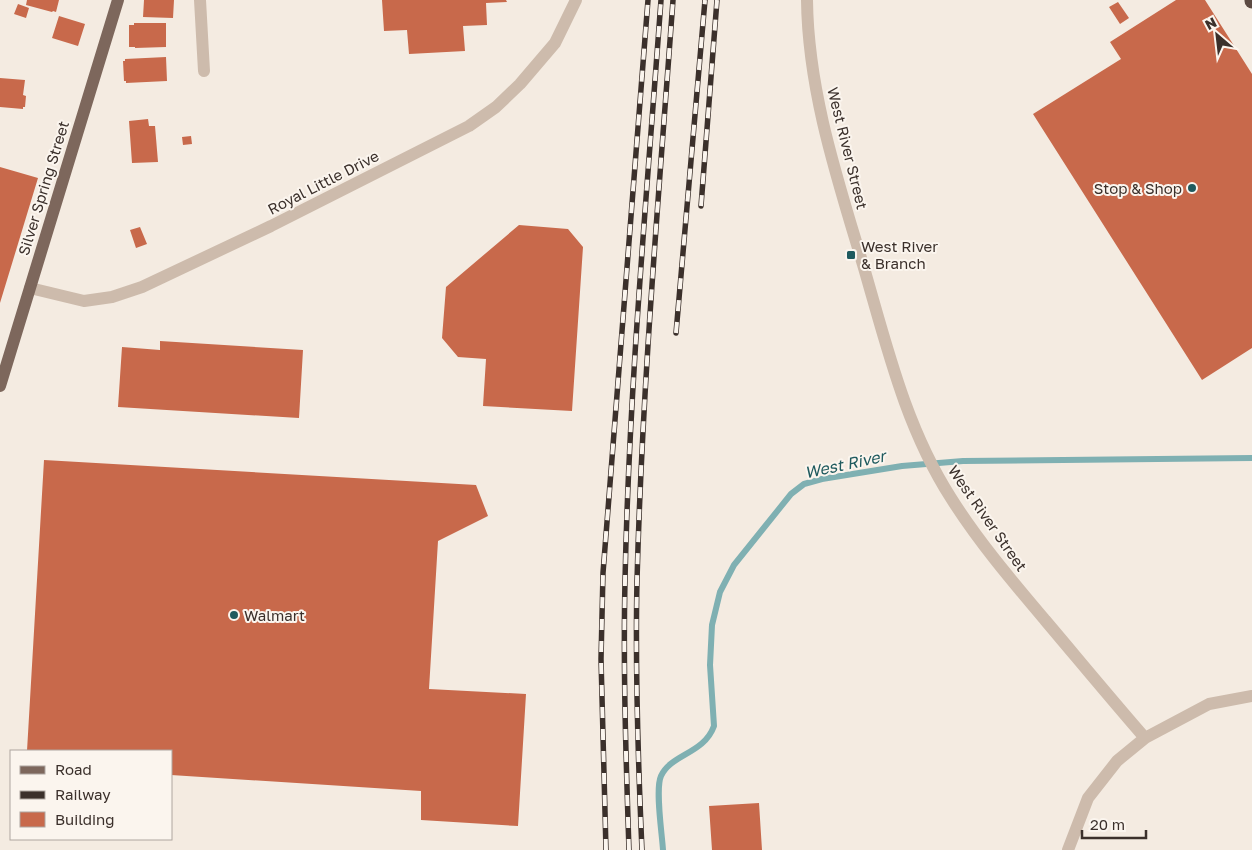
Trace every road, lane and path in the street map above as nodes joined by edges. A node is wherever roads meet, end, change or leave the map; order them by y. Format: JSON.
{"nodes":[{"id":1,"x":118,"y":0,"type":"edge"},
{"id":2,"x":200,"y":0,"type":"edge"},
{"id":3,"x":576,"y":0,"type":"edge"},
{"id":4,"x":808,"y":0,"type":"edge"},
{"id":5,"x":204,"y":71,"type":"dead end"},
{"id":6,"x":30,"y":288,"type":"junction"},
{"id":7,"x":0,"y":386,"type":"edge"},
{"id":8,"x":1252,"y":696,"type":"edge"},
{"id":9,"x":1144,"y":738,"type":"junction"},
{"id":10,"x":1068,"y":850,"type":"edge"}],
"edges":[{"from":1,"to":6,"type":"main road","name":"Silver Spring Street"},
{"from":2,"to":5,"type":"street"},
{"from":3,"to":6,"type":"street","name":"Royal Little Drive"},
{"from":4,"to":9,"type":"street","name":"West River Street"},
{"from":6,"to":7,"type":"main road","name":"Silver Spring Street"},
{"from":8,"to":9,"type":"street"},
{"from":9,"to":10,"type":"street"}]}
